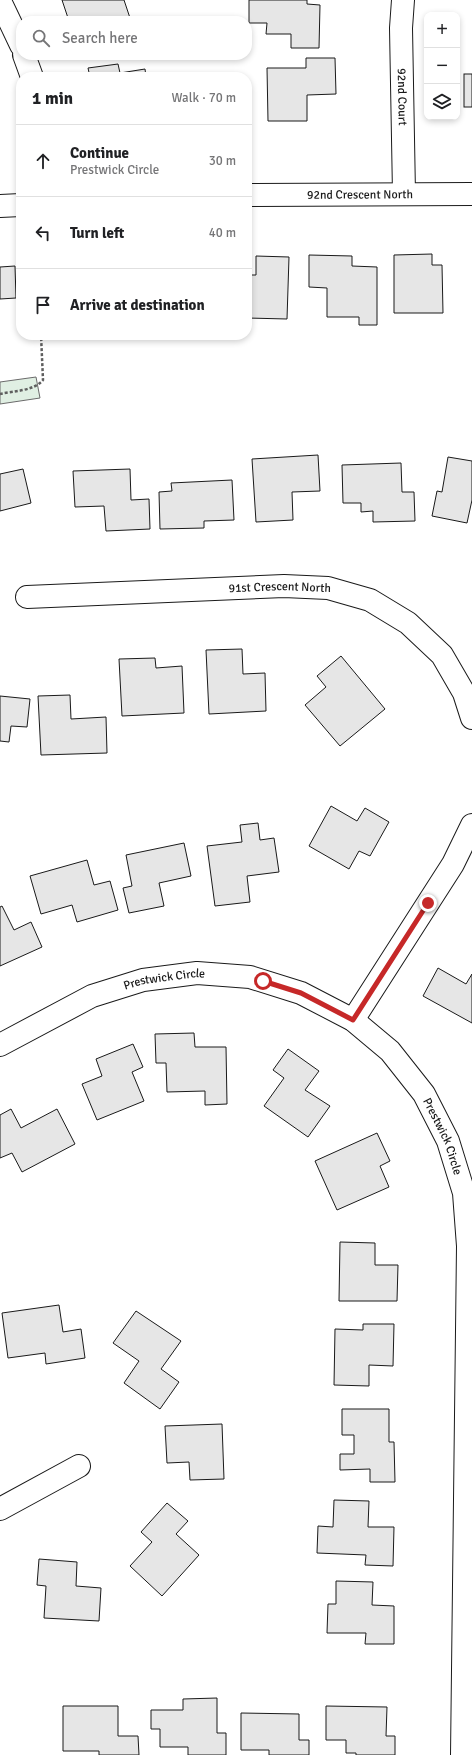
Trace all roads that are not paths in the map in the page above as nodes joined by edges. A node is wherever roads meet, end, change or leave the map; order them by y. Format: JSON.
{"nodes":[{"id":1,"x":403,"y":0,"type":"edge"},
{"id":2,"x":0,"y":1,"type":"edge"},
{"id":3,"x":16,"y":35,"type":"edge"},
{"id":4,"x":26,"y":60,"type":"edge"},
{"id":5,"x":30,"y":72,"type":"edge"},
{"id":6,"x":404,"y":194,"type":"junction"},
{"id":7,"x":472,"y":194,"type":"edge"},
{"id":8,"x":252,"y":195,"type":"edge"},
{"id":9,"x":16,"y":204,"type":"edge"},
{"id":10,"x":0,"y":206,"type":"edge"},
{"id":11,"x":27,"y":597,"type":"dead end"},
{"id":12,"x":472,"y":718,"type":"edge"},
{"id":13,"x":472,"y":825,"type":"edge"},
{"id":14,"x":353,"y":1020,"type":"junction"},
{"id":15,"x":0,"y":1045,"type":"edge"},
{"id":16,"x":79,"y":1466,"type":"dead end"},
{"id":17,"x":0,"y":1509,"type":"edge"},
{"id":18,"x":462,"y":1755,"type":"edge"}],
"edges":[{"from":1,"to":6,"type":"street","name":"92nd Court"},
{"from":2,"to":3,"type":"street"},
{"from":4,"to":5,"type":"street"},
{"from":6,"to":7,"type":"street","name":"92nd Crescent North"},
{"from":6,"to":8,"type":"street","name":"92nd Crescent North"},
{"from":9,"to":10,"type":"street"},
{"from":11,"to":12,"type":"street","name":"91st Crescent North"},
{"from":13,"to":14,"type":"street"},
{"from":14,"to":15,"type":"street","name":"Prestwick Circle"},
{"from":14,"to":18,"type":"street","name":"Prestwick Circle"},
{"from":16,"to":17,"type":"street"}]}
